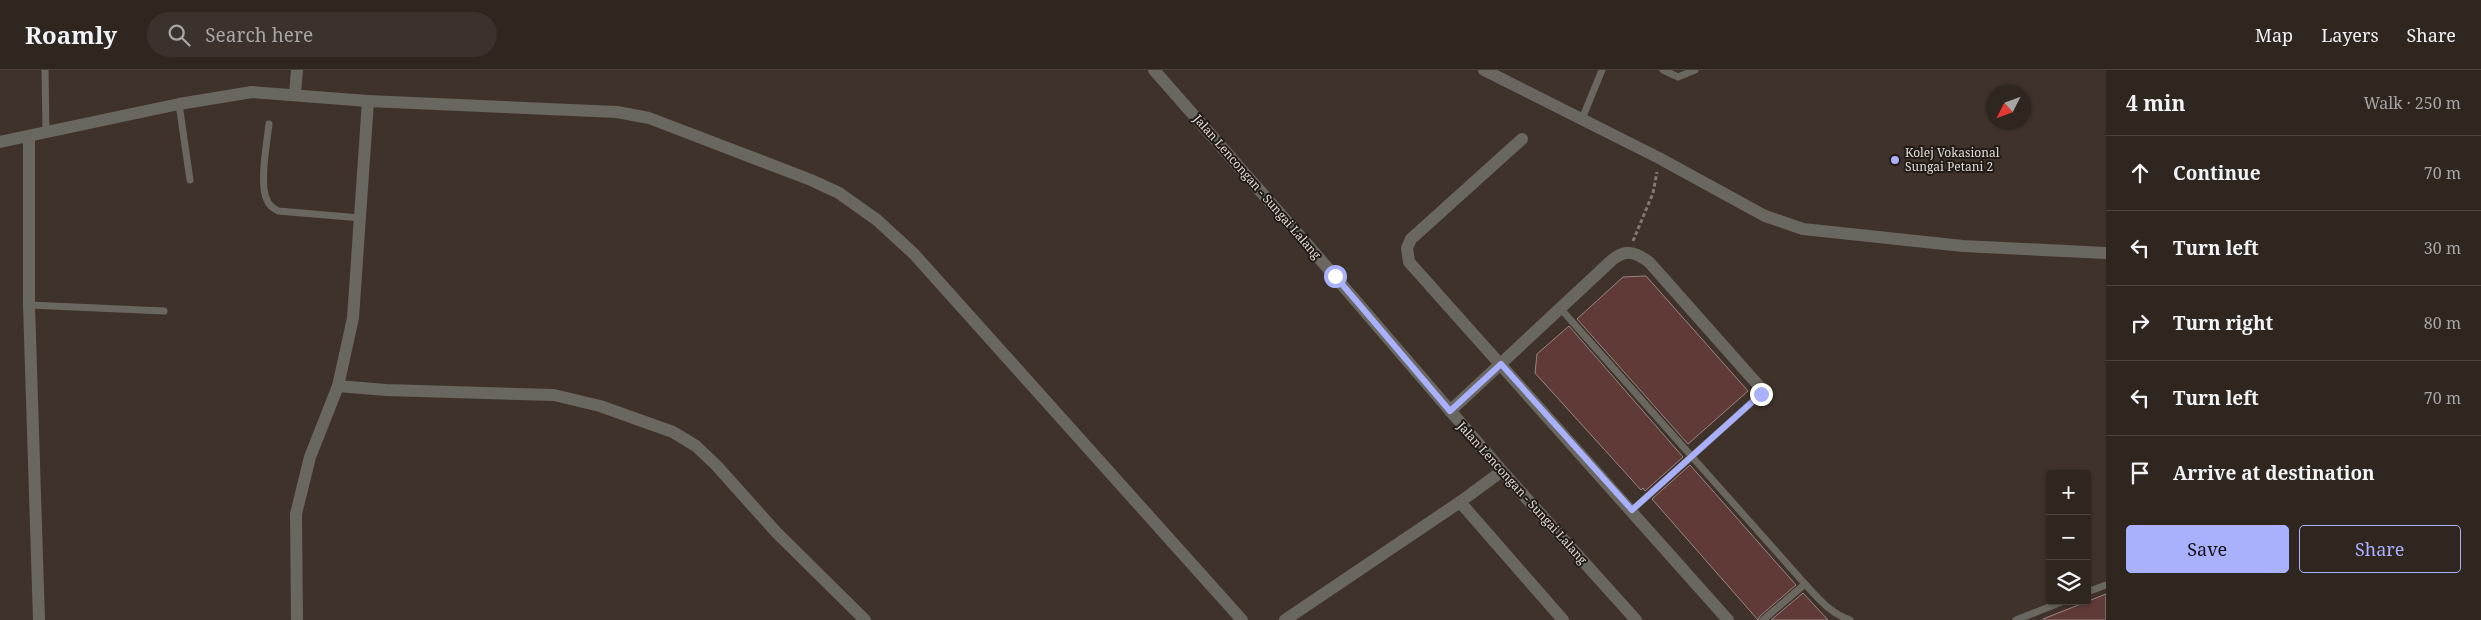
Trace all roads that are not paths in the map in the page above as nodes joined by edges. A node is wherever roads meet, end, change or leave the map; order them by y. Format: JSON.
{"nodes":[{"id":1,"x":45,"y":70,"type":"edge"},
{"id":2,"x":297,"y":70,"type":"edge"},
{"id":3,"x":1154,"y":70,"type":"edge"},
{"id":4,"x":1484,"y":70,"type":"edge"},
{"id":5,"x":1602,"y":70,"type":"edge"},
{"id":6,"x":1663,"y":70,"type":"edge"},
{"id":7,"x":1695,"y":70,"type":"edge"},
{"id":8,"x":295,"y":94,"type":"junction"},
{"id":9,"x":368,"y":101,"type":"junction"},
{"id":10,"x":179,"y":104,"type":"junction"},
{"id":11,"x":1582,"y":119,"type":"junction"},
{"id":12,"x":269,"y":124,"type":"dead end"},
{"id":13,"x":46,"y":132,"type":"junction"},
{"id":14,"x":28,"y":136,"type":"junction"},
{"id":15,"x":1522,"y":139,"type":"dead end"},
{"id":16,"x":0,"y":142,"type":"edge"},
{"id":17,"x":190,"y":180,"type":"dead end"},
{"id":18,"x":361,"y":218,"type":"junction"},
{"id":19,"x":2106,"y":253,"type":"edge"},
{"id":20,"x":29,"y":305,"type":"junction"},
{"id":21,"x":1560,"y":308,"type":"junction"},
{"id":22,"x":164,"y":311,"type":"dead end"},
{"id":23,"x":1501,"y":364,"type":"junction"},
{"id":24,"x":338,"y":386,"type":"junction"},
{"id":25,"x":1761,"y":394,"type":"joint"},
{"id":26,"x":1450,"y":411,"type":"junction"},
{"id":27,"x":1692,"y":456,"type":"junction"},
{"id":28,"x":1502,"y":471,"type":"junction"},
{"id":29,"x":1460,"y":502,"type":"junction"},
{"id":30,"x":1632,"y":510,"type":"junction"},
{"id":31,"x":1805,"y":584,"type":"junction"},
{"id":32,"x":2106,"y":585,"type":"edge"},
{"id":33,"x":2091,"y":591,"type":"edge"},
{"id":34,"x":2054,"y":605,"type":"edge"},
{"id":35,"x":39,"y":620,"type":"edge"},
{"id":36,"x":297,"y":620,"type":"edge"},
{"id":37,"x":865,"y":620,"type":"edge"},
{"id":38,"x":1242,"y":620,"type":"edge"},
{"id":39,"x":1285,"y":620,"type":"edge"},
{"id":40,"x":1563,"y":620,"type":"edge"},
{"id":41,"x":1636,"y":620,"type":"edge"},
{"id":42,"x":1728,"y":620,"type":"edge"},
{"id":43,"x":1763,"y":620,"type":"edge"},
{"id":44,"x":1850,"y":620,"type":"edge"},
{"id":45,"x":2016,"y":620,"type":"edge"}],
"edges":[{"from":1,"to":13,"type":"lane"},
{"from":2,"to":8,"type":"street"},
{"from":3,"to":26,"type":"street","name":"Jalan Lencongan - Sungai Lalang"},
{"from":4,"to":11,"type":"street"},
{"from":5,"to":11,"type":"lane"},
{"from":6,"to":7,"type":"lane"},
{"from":8,"to":9,"type":"street"},
{"from":8,"to":10,"type":"street"},
{"from":9,"to":18,"type":"street"},
{"from":9,"to":38,"type":"street"},
{"from":10,"to":13,"type":"street"},
{"from":10,"to":17,"type":"lane"},
{"from":11,"to":19,"type":"street"},
{"from":12,"to":18,"type":"lane"},
{"from":13,"to":14,"type":"street"},
{"from":14,"to":16,"type":"street"},
{"from":14,"to":20,"type":"street"},
{"from":15,"to":23,"type":"street"},
{"from":18,"to":24,"type":"street"},
{"from":20,"to":22,"type":"lane"},
{"from":20,"to":35,"type":"street"},
{"from":21,"to":23,"type":"street"},
{"from":21,"to":25,"type":"street"},
{"from":21,"to":27,"type":"lane"},
{"from":23,"to":26,"type":"street"},
{"from":23,"to":30,"type":"street"},
{"from":24,"to":36,"type":"street"},
{"from":24,"to":37,"type":"street"},
{"from":25,"to":27,"type":"lane"},
{"from":26,"to":28,"type":"street","name":"Jalan Lencongan - Sungai Lalang"},
{"from":27,"to":30,"type":"lane"},
{"from":27,"to":31,"type":"lane"},
{"from":28,"to":29,"type":"street"},
{"from":28,"to":41,"type":"street","name":"Jalan Lencongan - Sungai Lalang"},
{"from":29,"to":39,"type":"street"},
{"from":29,"to":40,"type":"street"},
{"from":30,"to":42,"type":"street"},
{"from":31,"to":43,"type":"lane"},
{"from":31,"to":44,"type":"lane"},
{"from":32,"to":33,"type":"lane"},
{"from":34,"to":45,"type":"lane"}]}
